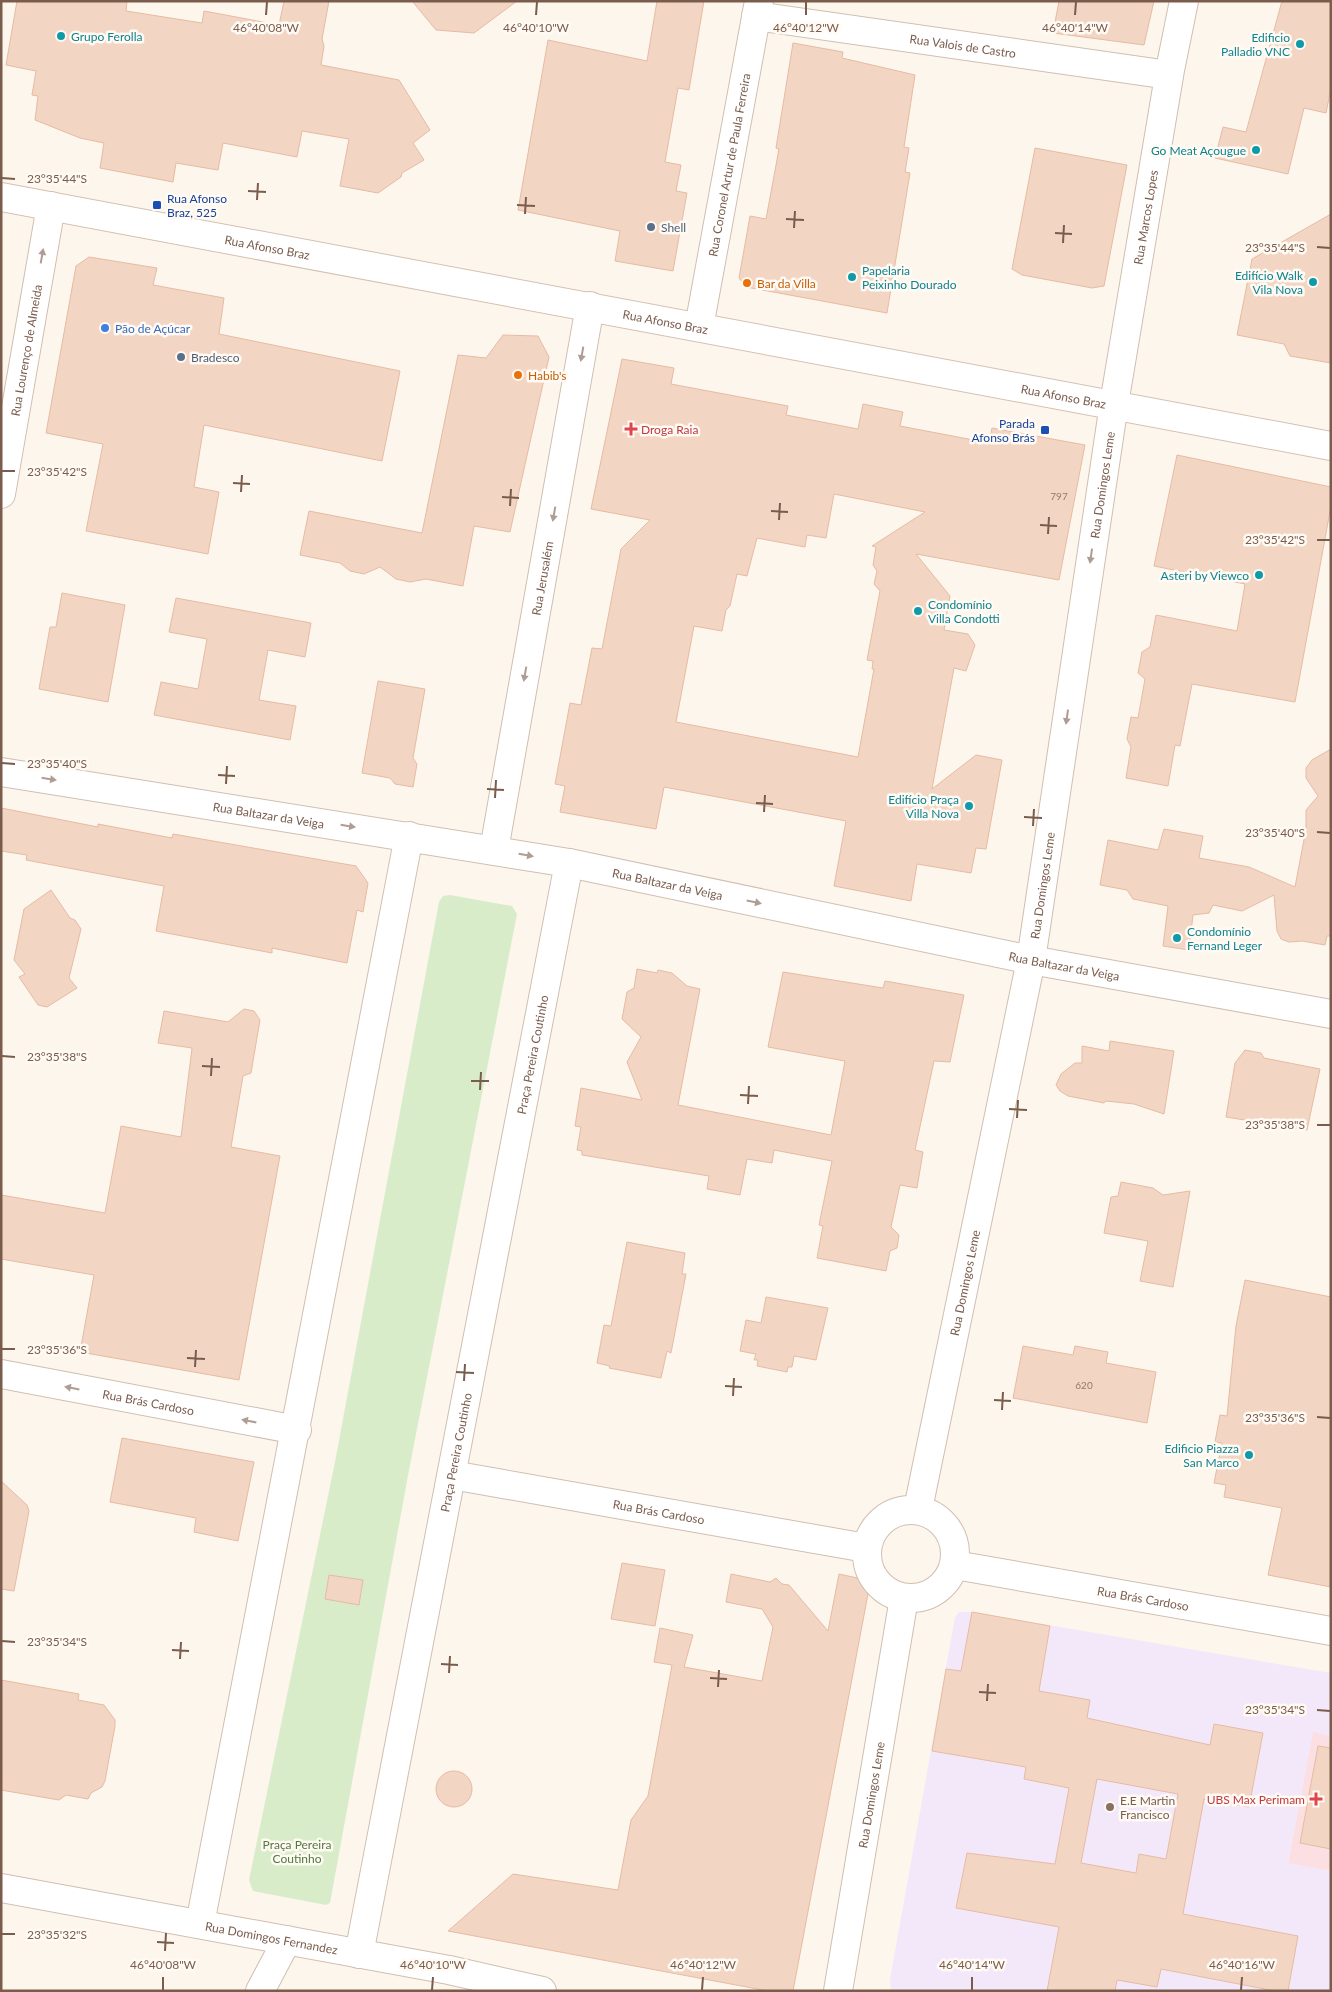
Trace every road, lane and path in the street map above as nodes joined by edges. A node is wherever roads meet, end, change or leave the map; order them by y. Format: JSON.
{"nodes":[{"id":1,"x":1184,"y":1,"type":"edge"},
{"id":2,"x":757,"y":8,"type":"edge"},
{"id":3,"x":1169,"y":75,"type":"junction"},
{"id":4,"x":1,"y":197,"type":"edge"},
{"id":5,"x":51,"y":206,"type":"junction"},
{"id":6,"x":590,"y":306,"type":"junction"},
{"id":7,"x":699,"y":327,"type":"junction"},
{"id":8,"x":1114,"y":404,"type":"junction"},
{"id":9,"x":1331,"y":446,"type":"edge"},
{"id":10,"x":1,"y":494,"type":"edge"},
{"id":11,"x":1,"y":772,"type":"edge"},
{"id":12,"x":409,"y":836,"type":"junction"},
{"id":13,"x":494,"y":850,"type":"junction"},
{"id":14,"x":569,"y":863,"type":"junction"},
{"id":15,"x":1031,"y":960,"type":"junction"},
{"id":16,"x":1331,"y":1014,"type":"edge"},
{"id":17,"x":1,"y":1374,"type":"edge"},
{"id":18,"x":296,"y":1430,"type":"junction"},
{"id":19,"x":452,"y":1475,"type":"junction"},
{"id":20,"x":918,"y":1509,"type":"junction"},
{"id":21,"x":866,"y":1548,"type":"junction"},
{"id":22,"x":955,"y":1564,"type":"junction"},
{"id":23,"x":904,"y":1598,"type":"junction"},
{"id":24,"x":1331,"y":1631,"type":"edge"},
{"id":25,"x":1,"y":1888,"type":"edge"},
{"id":26,"x":200,"y":1924,"type":"junction"},
{"id":27,"x":287,"y":1940,"type":"junction"},
{"id":28,"x":359,"y":1954,"type":"junction"},
{"id":29,"x":260,"y":1991,"type":"edge"},
{"id":30,"x":542,"y":1991,"type":"edge"},
{"id":31,"x":838,"y":1991,"type":"edge"}],
"edges":[{"from":1,"to":3,"type":"street","name":"Rua Marcos Lopes"},
{"from":2,"to":3,"type":"street","name":"Rua Valois de Castro"},
{"from":2,"to":7,"type":"street","name":"Rua Coronel Artur de Paula Ferreira"},
{"from":3,"to":8,"type":"street","name":"Rua Marcos Lopes"},
{"from":4,"to":5,"type":"street","name":"Rua Afonso Braz"},
{"from":5,"to":6,"type":"street","name":"Rua Afonso Braz"},
{"from":10,"to":5,"type":"street","name":"Rua Lourenço de Almeida","one_way":true},
{"from":6,"to":7,"type":"street","name":"Rua Afonso Braz"},
{"from":6,"to":13,"type":"street","name":"Rua Jerusalém","one_way":true},
{"from":7,"to":8,"type":"street","name":"Rua Afonso Braz"},
{"from":8,"to":9,"type":"street","name":"Rua Afonso Braz"},
{"from":8,"to":15,"type":"street","name":"Rua Domingos Leme","one_way":true},
{"from":11,"to":12,"type":"street","name":"Rua Baltazar da Veiga","one_way":true},
{"from":12,"to":13,"type":"street","name":"Rua Baltazar da Veiga"},
{"from":12,"to":18,"type":"street"},
{"from":13,"to":14,"type":"street","name":"Rua Baltazar da Veiga","one_way":true},
{"from":14,"to":15,"type":"street","name":"Rua Baltazar da Veiga","one_way":true},
{"from":14,"to":19,"type":"street","name":"Praça Pereira Coutinho"},
{"from":15,"to":16,"type":"street","name":"Rua Baltazar da Veiga"},
{"from":15,"to":20,"type":"street","name":"Rua Domingos Leme"},
{"from":18,"to":17,"type":"street","name":"Rua Brás Cardoso","one_way":true},
{"from":18,"to":26,"type":"street"},
{"from":19,"to":21,"type":"street","name":"Rua Brás Cardoso"},
{"from":19,"to":28,"type":"street","name":"Praça Pereira Coutinho"},
{"from":20,"to":21,"type":"street"},
{"from":20,"to":22,"type":"street"},
{"from":21,"to":23,"type":"street"},
{"from":22,"to":23,"type":"street"},
{"from":22,"to":24,"type":"street","name":"Rua Brás Cardoso"},
{"from":23,"to":31,"type":"street","name":"Rua Domingos Leme"},
{"from":25,"to":26,"type":"street","name":"Rua Domingos Fernandez"},
{"from":26,"to":27,"type":"street","name":"Rua Domingos Fernandez"},
{"from":27,"to":28,"type":"street","name":"Rua Domingos Fernandez"},
{"from":27,"to":29,"type":"street"},
{"from":28,"to":30,"type":"street","name":"Rua Domingos Fernandez"}]}
